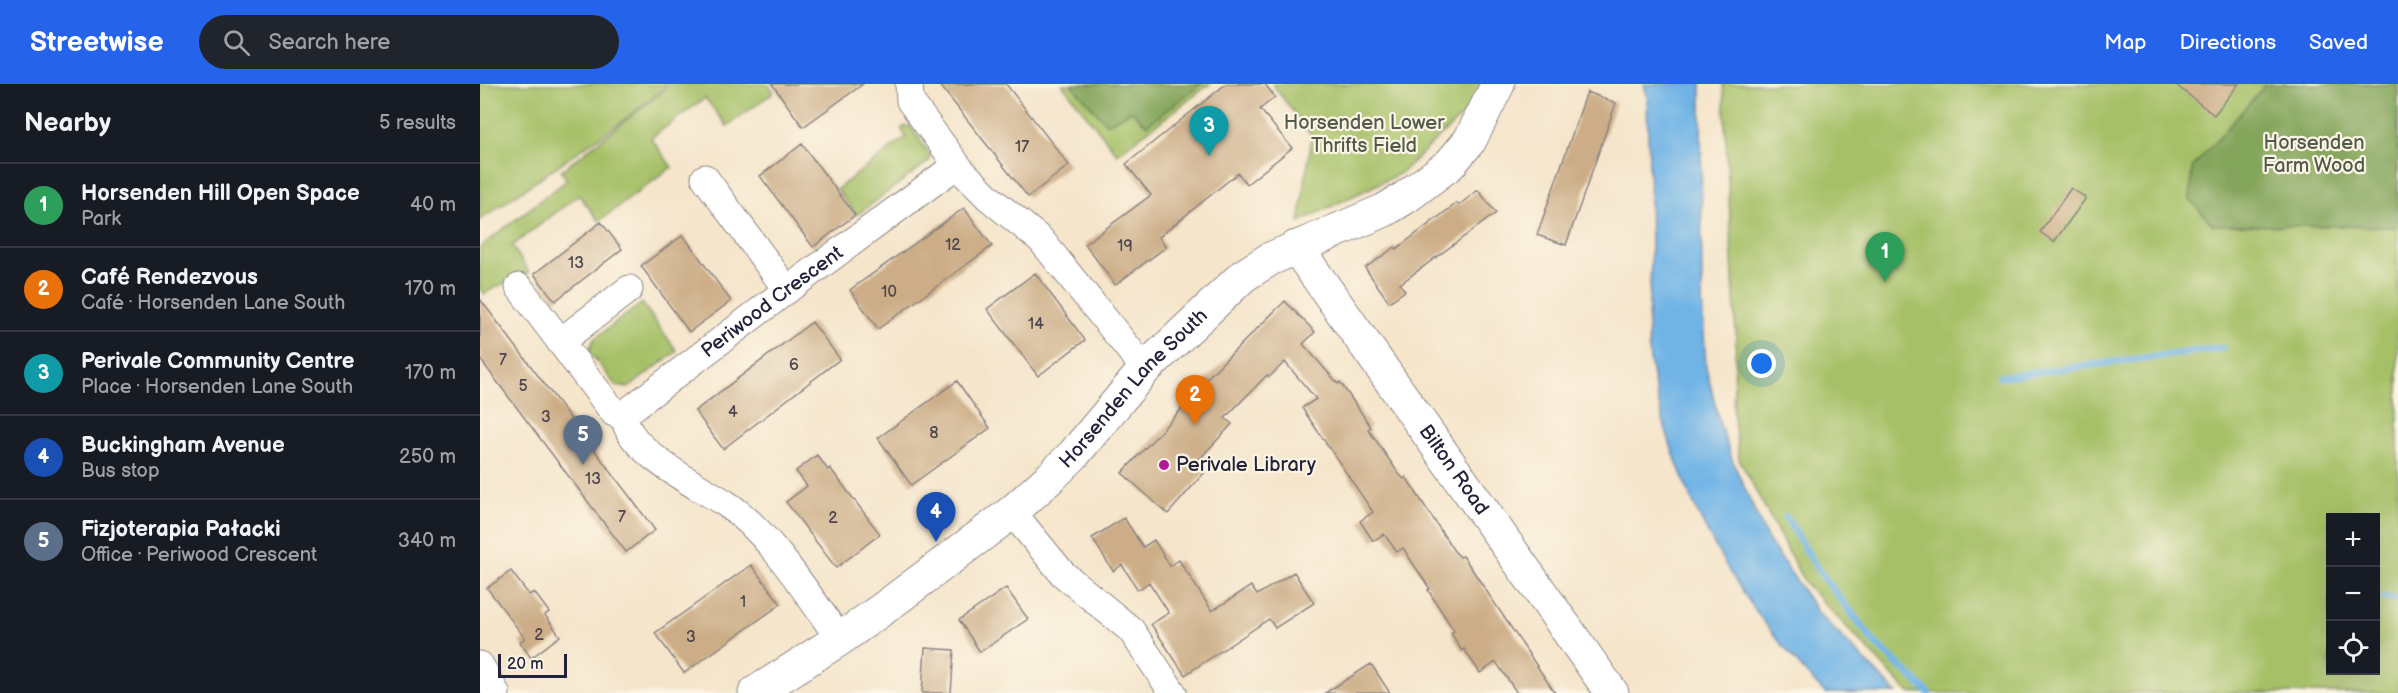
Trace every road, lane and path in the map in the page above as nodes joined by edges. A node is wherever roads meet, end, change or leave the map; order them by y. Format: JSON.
{"nodes":[{"id":1,"x":909,"y":84,"type":"edge"},
{"id":2,"x":1498,"y":84,"type":"edge"},
{"id":3,"x":961,"y":170,"type":"junction"},
{"id":4,"x":705,"y":178,"type":"dead end"},
{"id":5,"x":1296,"y":247,"type":"junction"},
{"id":6,"x":519,"y":287,"type":"dead end"},
{"id":7,"x":629,"y":289,"type":"dead end"},
{"id":8,"x":787,"y":290,"type":"junction"},
{"id":9,"x":560,"y":342,"type":"junction"},
{"id":10,"x":1145,"y":369,"type":"junction"},
{"id":11,"x":625,"y":417,"type":"junction"},
{"id":12,"x":1012,"y":512,"type":"junction"},
{"id":13,"x":840,"y":639,"type":"junction"},
{"id":14,"x":480,"y":665,"type":"edge"},
{"id":15,"x":496,"y":693,"type":"edge"},
{"id":16,"x":755,"y":693,"type":"edge"},
{"id":17,"x":1173,"y":693,"type":"edge"},
{"id":18,"x":1612,"y":693,"type":"edge"}],
"edges":[{"from":1,"to":3,"type":"street"},
{"from":2,"to":5,"type":"street","name":"Horsenden Lane South"},
{"from":3,"to":8,"type":"street","name":"Periwood Crescent"},
{"from":3,"to":10,"type":"street"},
{"from":4,"to":8,"type":"street"},
{"from":5,"to":10,"type":"street","name":"Horsenden Lane South"},
{"from":5,"to":18,"type":"street","name":"Bilton Road"},
{"from":6,"to":9,"type":"street"},
{"from":7,"to":9,"type":"street"},
{"from":8,"to":11,"type":"street","name":"Periwood Crescent"},
{"from":9,"to":11,"type":"street"},
{"from":10,"to":12,"type":"street","name":"Horsenden Lane South"},
{"from":11,"to":13,"type":"street"},
{"from":12,"to":13,"type":"street","name":"Horsenden Lane South"},
{"from":12,"to":17,"type":"street"},
{"from":13,"to":16,"type":"street","name":"Horsenden Lane South"},
{"from":14,"to":15,"type":"street"}]}
